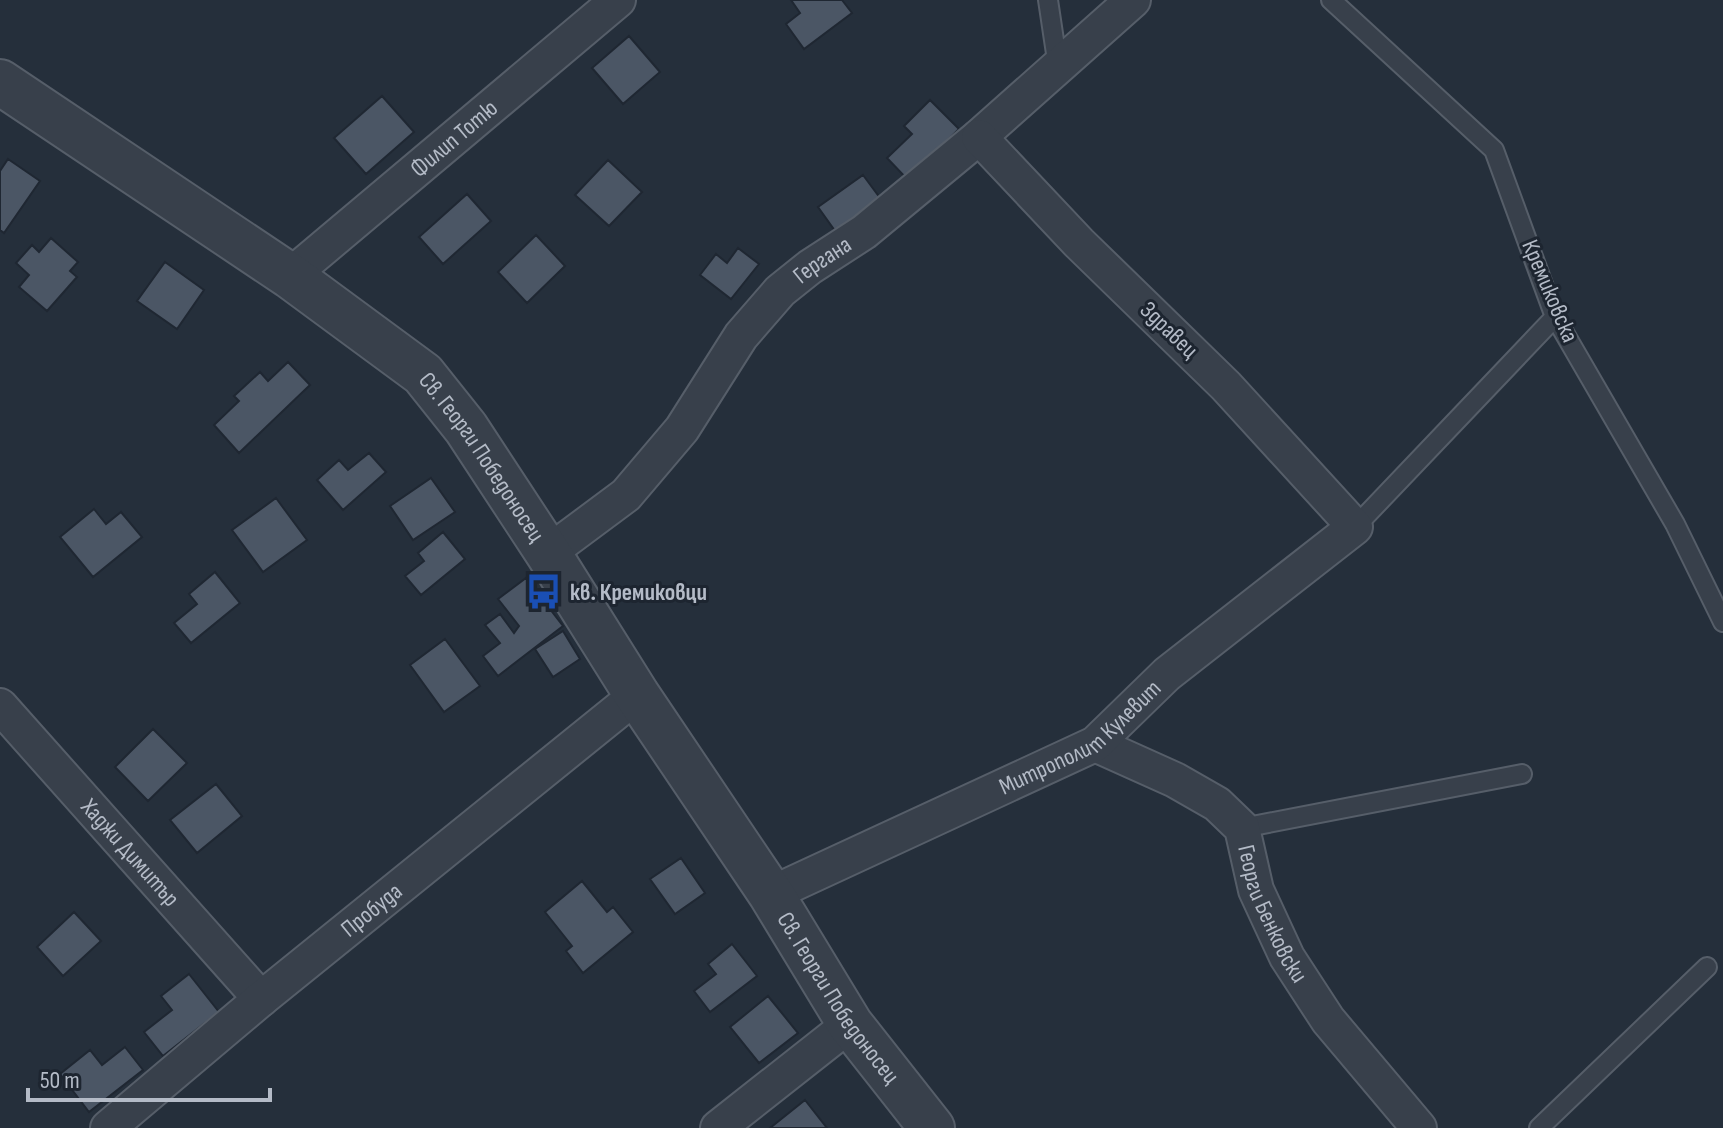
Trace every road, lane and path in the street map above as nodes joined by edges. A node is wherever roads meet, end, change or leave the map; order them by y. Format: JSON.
{"nodes":[{"id":1,"x":618,"y":0,"type":"edge"},
{"id":2,"x":1048,"y":0,"type":"edge"},
{"id":3,"x":1133,"y":0,"type":"edge"},
{"id":4,"x":1331,"y":0,"type":"edge"},
{"id":5,"x":1058,"y":67,"type":"junction"},
{"id":6,"x":0,"y":82,"type":"edge"},
{"id":7,"x":979,"y":137,"type":"junction"},
{"id":8,"x":290,"y":276,"type":"junction"},
{"id":9,"x":1555,"y":317,"type":"junction"},
{"id":10,"x":1355,"y":527,"type":"junction"},
{"id":11,"x":548,"y":553,"type":"junction"},
{"id":12,"x":1723,"y":622,"type":"edge"},
{"id":13,"x":637,"y":695,"type":"junction"},
{"id":14,"x":0,"y":706,"type":"edge"},
{"id":15,"x":1095,"y":744,"type":"junction"},
{"id":16,"x":1522,"y":774,"type":"dead end"},
{"id":17,"x":1242,"y":828,"type":"junction"},
{"id":18,"x":771,"y":894,"type":"junction"},
{"id":19,"x":1707,"y":967,"type":"dead end"},
{"id":20,"x":261,"y":999,"type":"junction"},
{"id":21,"x":850,"y":1024,"type":"junction"},
{"id":22,"x":108,"y":1128,"type":"edge"},
{"id":23,"x":718,"y":1128,"type":"edge"},
{"id":24,"x":932,"y":1128,"type":"edge"},
{"id":25,"x":1419,"y":1128,"type":"edge"},
{"id":26,"x":1539,"y":1128,"type":"edge"}],
"edges":[{"from":1,"to":8,"type":"street","name":"Филип Тотю"},
{"from":2,"to":5,"type":"lane"},
{"from":3,"to":5,"type":"street","name":"Гергана"},
{"from":4,"to":9,"type":"lane","name":"Кремиковска"},
{"from":5,"to":7,"type":"street","name":"Гергана"},
{"from":6,"to":8,"type":"street","name":"Св. Георги Победоносец"},
{"from":7,"to":10,"type":"street","name":"Здравец"},
{"from":7,"to":11,"type":"street","name":"Гергана"},
{"from":8,"to":11,"type":"street","name":"Св. Георги Победоносец"},
{"from":9,"to":10,"type":"lane"},
{"from":9,"to":12,"type":"lane","name":"Кремиковска"},
{"from":10,"to":15,"type":"street","name":"Митрополит Кулевит"},
{"from":11,"to":13,"type":"street","name":"Св. Георги Победоносец"},
{"from":13,"to":18,"type":"street","name":"Св. Георги Победоносец"},
{"from":13,"to":20,"type":"street","name":"Пробуда"},
{"from":14,"to":20,"type":"street","name":"Хаджи Димитър"},
{"from":15,"to":17,"type":"street","name":"Георги Бенковски"},
{"from":15,"to":18,"type":"street","name":"Митрополит Кулевит"},
{"from":16,"to":17,"type":"lane"},
{"from":17,"to":25,"type":"street","name":"Георги Бенковски"},
{"from":18,"to":21,"type":"street","name":"Св. Георги Победоносец"},
{"from":19,"to":26,"type":"lane"},
{"from":20,"to":22,"type":"street","name":"Пробуда"},
{"from":21,"to":23,"type":"street"},
{"from":21,"to":24,"type":"street","name":"Св. Георги Победоносец"}]}
